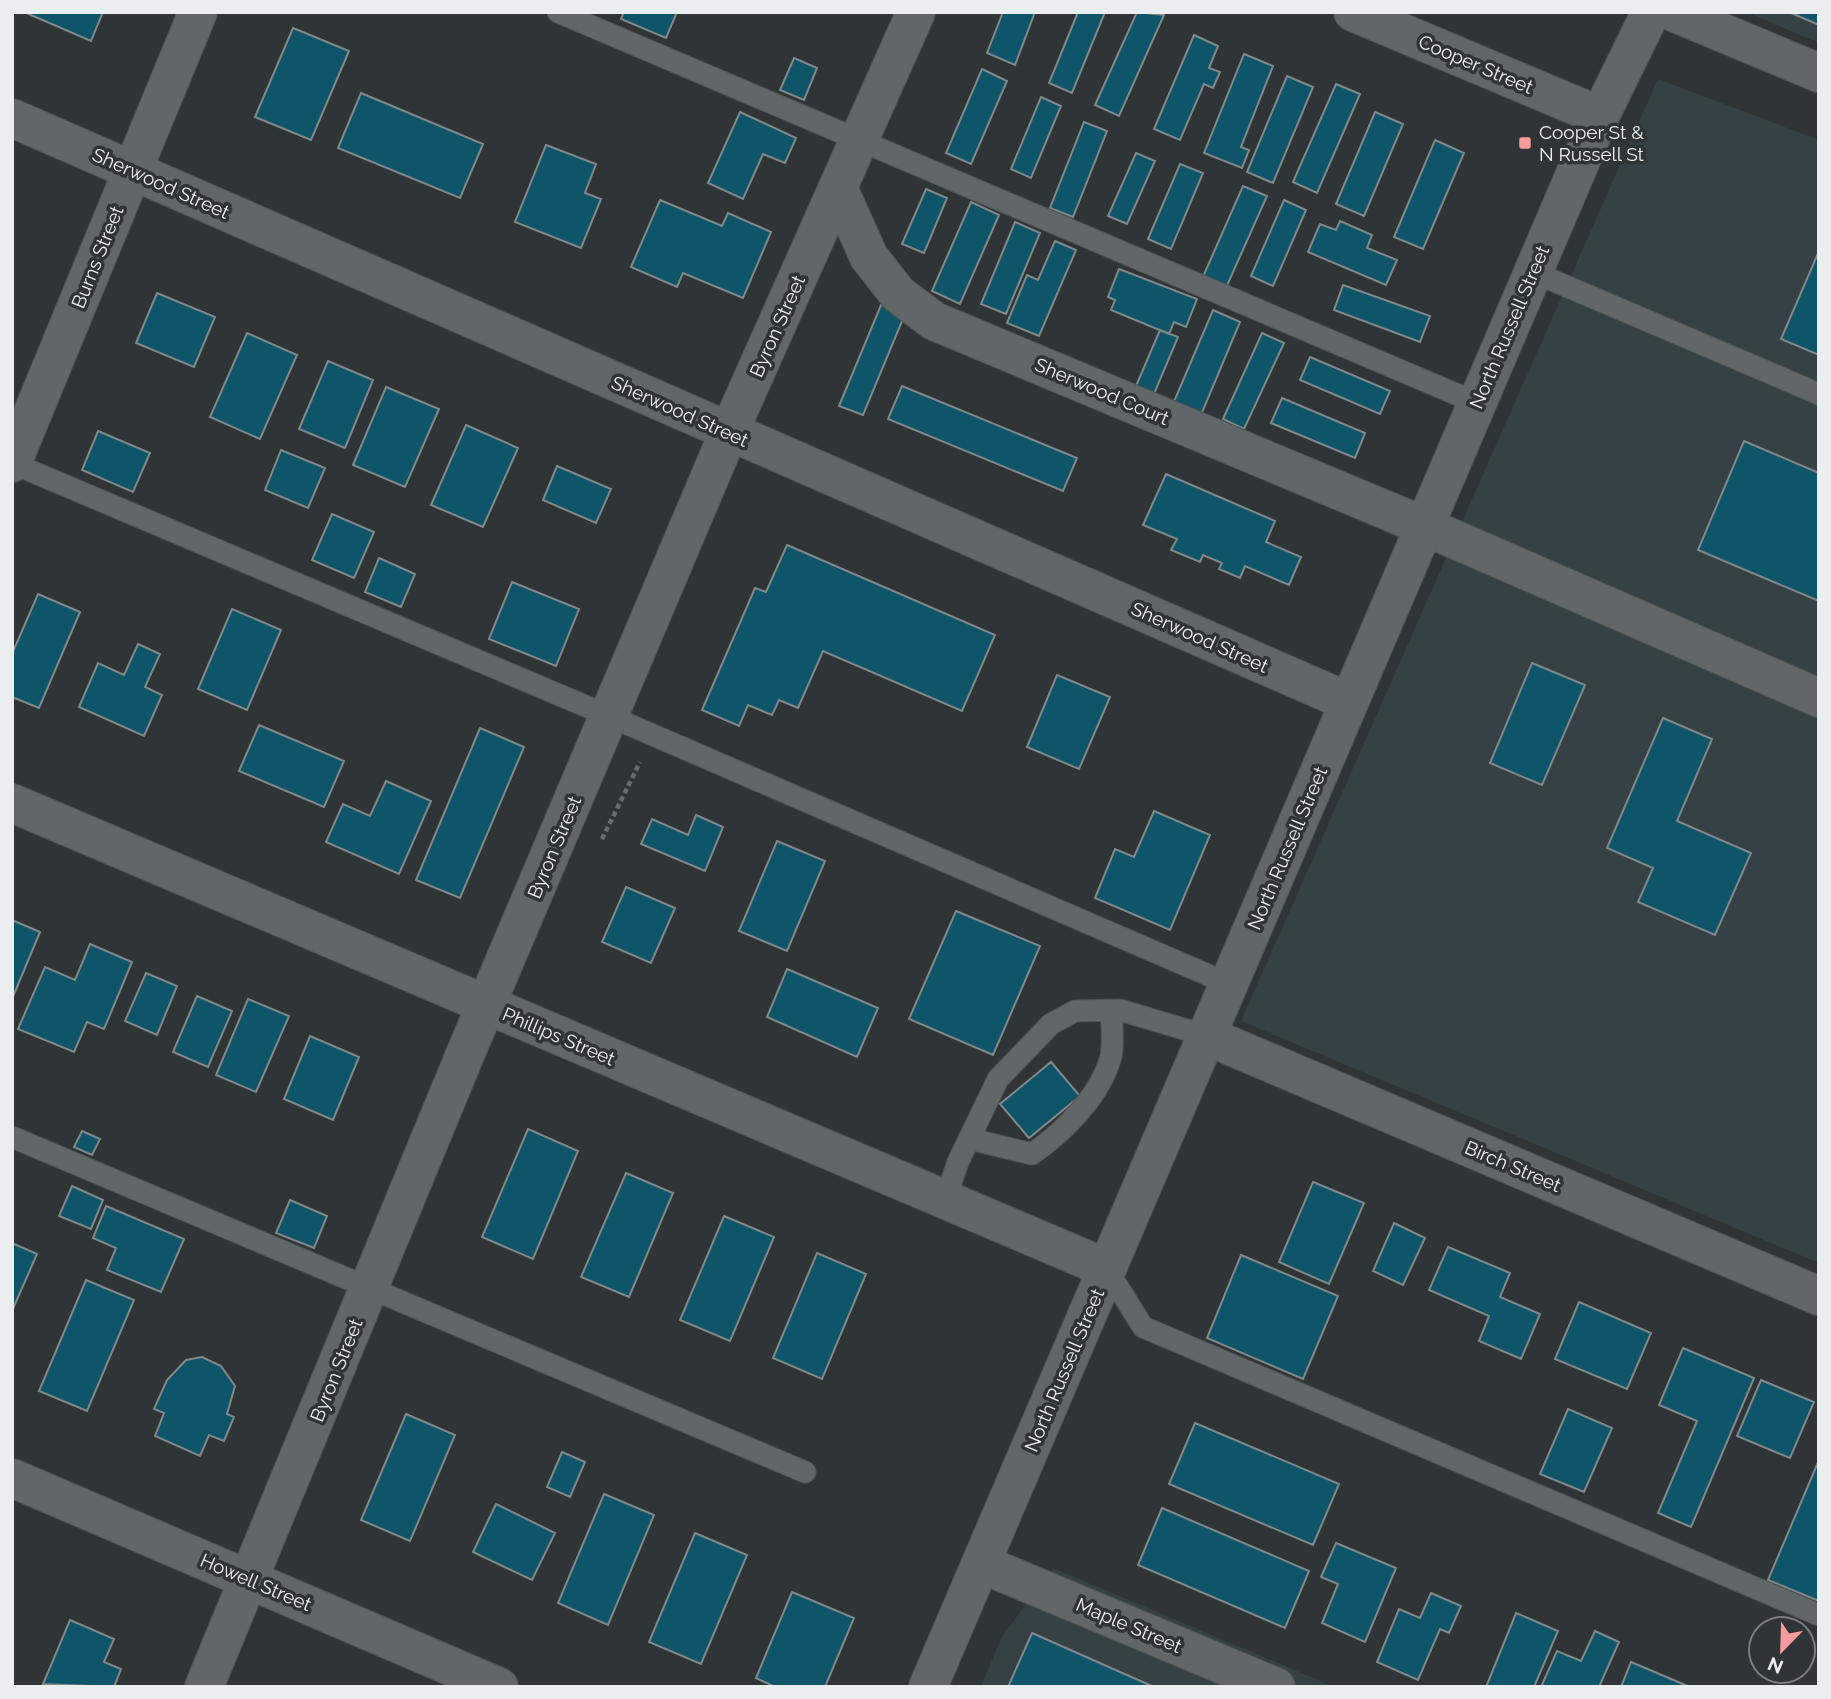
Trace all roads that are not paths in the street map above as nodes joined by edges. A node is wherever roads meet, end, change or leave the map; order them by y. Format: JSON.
{"nodes":[{"id":1,"x":198,"y":12,"type":"edge"},
{"id":2,"x":558,"y":12,"type":"edge"},
{"id":3,"x":916,"y":12,"type":"edge"},
{"id":4,"x":1353,"y":12,"type":"edge"},
{"id":5,"x":1651,"y":12,"type":"edge"},
{"id":6,"x":1673,"y":12,"type":"edge"},
{"id":7,"x":1819,"y":73,"type":"edge"},
{"id":8,"x":1600,"y":116,"type":"junction"},
{"id":9,"x":12,"y":118,"type":"edge"},
{"id":10,"x":859,"y":141,"type":"junction"},
{"id":11,"x":132,"y":170,"type":"junction"},
{"id":12,"x":838,"y":188,"type":"junction"},
{"id":13,"x":1533,"y":272,"type":"junction"},
{"id":14,"x":1819,"y":394,"type":"edge"},
{"id":15,"x":1477,"y":403,"type":"junction"},
{"id":16,"x":729,"y":432,"type":"junction"},
{"id":17,"x":12,"y":463,"type":"edge"},
{"id":18,"x":1424,"y":526,"type":"junction"},
{"id":19,"x":1819,"y":698,"type":"edge"},
{"id":20,"x":1349,"y":702,"type":"junction"},
{"id":21,"x":609,"y":716,"type":"junction"},
{"id":22,"x":12,"y":803,"type":"edge"},
{"id":23,"x":1229,"y":984,"type":"junction"},
{"id":24,"x":487,"y":1005,"type":"junction"},
{"id":25,"x":1112,"y":1011,"type":"junction"},
{"id":26,"x":1207,"y":1036,"type":"junction"},
{"id":27,"x":12,"y":1137,"type":"edge"},
{"id":28,"x":970,"y":1139,"type":"junction"},
{"id":29,"x":945,"y":1200,"type":"junction"},
{"id":30,"x":1106,"y":1268,"type":"junction"},
{"id":31,"x":369,"y":1289,"type":"junction"},
{"id":32,"x":1819,"y":1296,"type":"edge"},
{"id":33,"x":805,"y":1472,"type":"dead end"},
{"id":34,"x":12,"y":1478,"type":"edge"},
{"id":35,"x":982,"y":1564,"type":"junction"},
{"id":36,"x":250,"y":1580,"type":"junction"},
{"id":37,"x":1819,"y":1615,"type":"edge"},
{"id":38,"x":204,"y":1687,"type":"edge"},
{"id":39,"x":499,"y":1687,"type":"edge"},
{"id":40,"x":928,"y":1687,"type":"edge"},
{"id":41,"x":1276,"y":1687,"type":"edge"}],
"edges":[{"from":1,"to":11,"type":"street","name":"Burns Street"},
{"from":2,"to":10,"type":"lane"},
{"from":3,"to":10,"type":"street","name":"Byron Street"},
{"from":4,"to":8,"type":"street","name":"Cooper Street"},
{"from":5,"to":8,"type":"street","name":"North Russell Street"},
{"from":6,"to":7,"type":"street"},
{"from":8,"to":13,"type":"street","name":"North Russell Street"},
{"from":9,"to":11,"type":"street","name":"Sherwood Street"},
{"from":10,"to":12,"type":"street","name":"Byron Street"},
{"from":10,"to":15,"type":"lane"},
{"from":11,"to":16,"type":"street","name":"Sherwood Street"},
{"from":11,"to":17,"type":"street","name":"Burns Street"},
{"from":12,"to":16,"type":"street","name":"Byron Street"},
{"from":12,"to":18,"type":"street","name":"Sherwood Court"},
{"from":13,"to":14,"type":"lane"},
{"from":13,"to":15,"type":"street","name":"North Russell Street"},
{"from":15,"to":18,"type":"street","name":"North Russell Street"},
{"from":16,"to":20,"type":"street","name":"Sherwood Street"},
{"from":16,"to":21,"type":"street","name":"Byron Street"},
{"from":17,"to":21,"type":"lane"},
{"from":18,"to":19,"type":"street"},
{"from":18,"to":20,"type":"street","name":"North Russell Street"},
{"from":20,"to":23,"type":"street","name":"North Russell Street"},
{"from":21,"to":23,"type":"lane"},
{"from":21,"to":24,"type":"street","name":"Byron Street"},
{"from":22,"to":24,"type":"street","name":"Phillips Street"},
{"from":23,"to":26,"type":"street","name":"North Russell Street"},
{"from":24,"to":29,"type":"street","name":"Phillips Street"},
{"from":24,"to":31,"type":"street","name":"Byron Street"},
{"from":25,"to":26,"type":"lane"},
{"from":25,"to":28,"type":"lane"},
{"from":25,"to":28,"type":"lane"},
{"from":26,"to":30,"type":"street","name":"North Russell Street"},
{"from":26,"to":32,"type":"street","name":"Birch Street"},
{"from":27,"to":31,"type":"lane"},
{"from":28,"to":29,"type":"lane"},
{"from":29,"to":30,"type":"street","name":"Phillips Street"},
{"from":30,"to":35,"type":"street","name":"North Russell Street"},
{"from":30,"to":37,"type":"lane"},
{"from":31,"to":33,"type":"lane"},
{"from":31,"to":36,"type":"street","name":"Byron Street"},
{"from":34,"to":36,"type":"street","name":"Howell Street"},
{"from":35,"to":40,"type":"street","name":"North Russell Street"},
{"from":35,"to":41,"type":"street","name":"Maple Street"},
{"from":36,"to":38,"type":"street","name":"Byron Street"},
{"from":36,"to":39,"type":"street","name":"Howell Street"}]}
